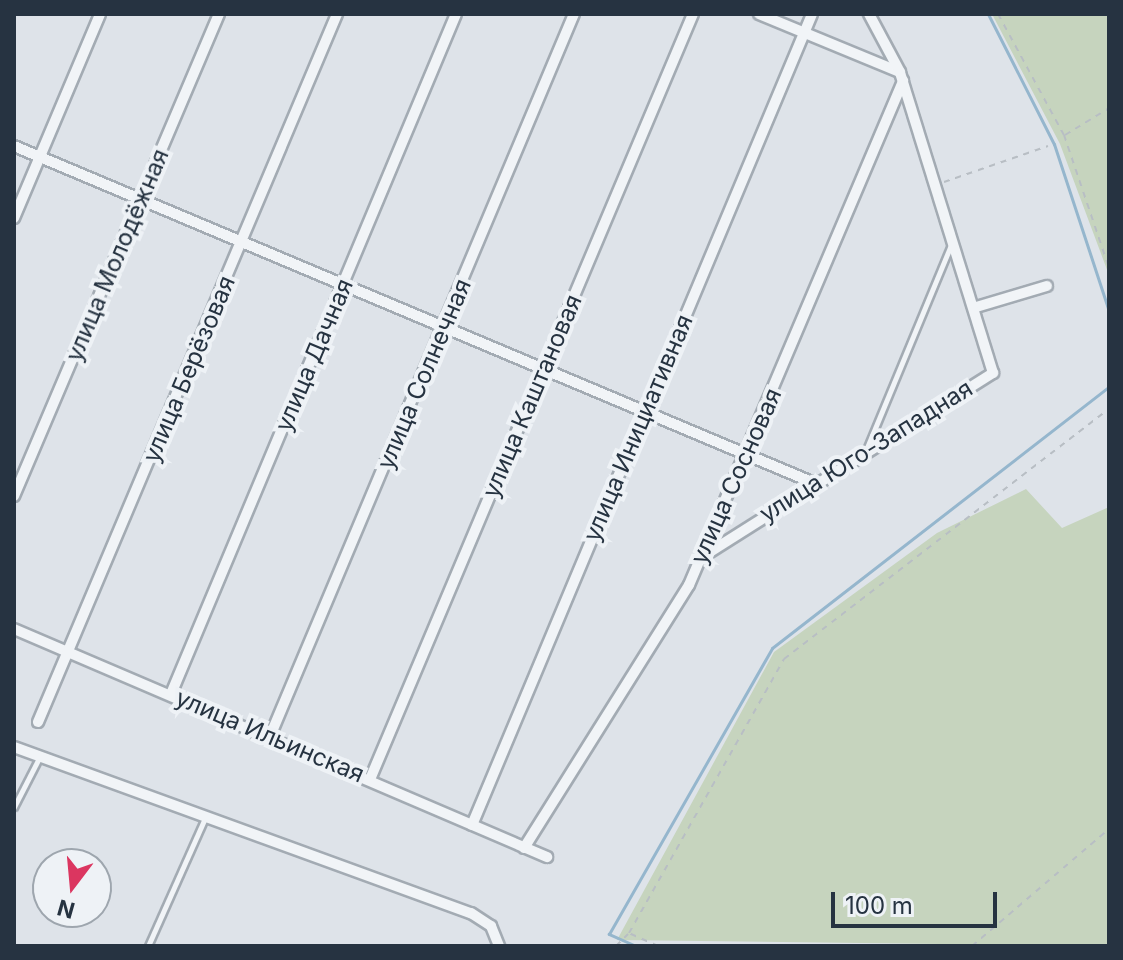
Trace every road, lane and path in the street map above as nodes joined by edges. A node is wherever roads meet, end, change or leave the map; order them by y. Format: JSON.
{"nodes":[{"id":1,"x":100,"y":14,"type":"edge"},
{"id":2,"x":219,"y":14,"type":"edge"},
{"id":3,"x":337,"y":14,"type":"edge"},
{"id":4,"x":456,"y":14,"type":"edge"},
{"id":5,"x":574,"y":14,"type":"edge"},
{"id":6,"x":693,"y":14,"type":"edge"},
{"id":7,"x":759,"y":14,"type":"edge"},
{"id":8,"x":812,"y":14,"type":"edge"},
{"id":9,"x":869,"y":14,"type":"edge"},
{"id":10,"x":998,"y":14,"type":"edge"},
{"id":11,"x":805,"y":32,"type":"junction"},
{"id":12,"x":902,"y":76,"type":"junction"},
{"id":13,"x":1109,"y":108,"type":"edge"},
{"id":14,"x":1064,"y":135,"type":"junction"},
{"id":15,"x":14,"y":146,"type":"edge"},
{"id":16,"x":1048,"y":146,"type":"dead end"},
{"id":17,"x":41,"y":156,"type":"junction"},
{"id":18,"x":939,"y":184,"type":"junction"},
{"id":19,"x":140,"y":200,"type":"junction"},
{"id":20,"x":14,"y":218,"type":"edge"},
{"id":21,"x":954,"y":238,"type":"junction"},
{"id":22,"x":243,"y":243,"type":"junction"},
{"id":23,"x":1109,"y":268,"type":"edge"},
{"id":24,"x":344,"y":285,"type":"junction"},
{"id":25,"x":1047,"y":286,"type":"dead end"},
{"id":26,"x":976,"y":307,"type":"junction"},
{"id":27,"x":444,"y":327,"type":"junction"},
{"id":28,"x":543,"y":369,"type":"junction"},
{"id":29,"x":1109,"y":409,"type":"edge"},
{"id":30,"x":644,"y":411,"type":"junction"},
{"id":31,"x":866,"y":451,"type":"junction"},
{"id":32,"x":748,"y":453,"type":"junction"},
{"id":33,"x":814,"y":483,"type":"junction"},
{"id":34,"x":14,"y":496,"type":"edge"},
{"id":35,"x":698,"y":563,"type":"junction"},
{"id":36,"x":14,"y":629,"type":"edge"},
{"id":37,"x":69,"y":652,"type":"junction"},
{"id":38,"x":171,"y":694,"type":"junction"},
{"id":39,"x":38,"y":722,"type":"dead end"},
{"id":40,"x":271,"y":734,"type":"junction"},
{"id":41,"x":14,"y":747,"type":"edge"},
{"id":42,"x":39,"y":757,"type":"junction"},
{"id":43,"x":371,"y":777,"type":"junction"},
{"id":44,"x":14,"y":807,"type":"edge"},
{"id":45,"x":206,"y":815,"type":"junction"},
{"id":46,"x":472,"y":825,"type":"junction"},
{"id":47,"x":1109,"y":829,"type":"edge"},
{"id":48,"x":524,"y":848,"type":"junction"},
{"id":49,"x":547,"y":857,"type":"dead end"},
{"id":50,"x":629,"y":933,"type":"junction"},
{"id":51,"x":148,"y":946,"type":"edge"},
{"id":52,"x":499,"y":946,"type":"edge"},
{"id":53,"x":616,"y":946,"type":"edge"},
{"id":54,"x":658,"y":946,"type":"edge"},
{"id":55,"x":972,"y":946,"type":"edge"}],
"edges":[{"from":1,"to":17,"type":"street"},
{"from":2,"to":19,"type":"street","name":"улица Молодёжная"},
{"from":3,"to":22,"type":"street","name":"улица Берёзовая"},
{"from":4,"to":24,"type":"street","name":"улица Дачная"},
{"from":5,"to":27,"type":"street","name":"улица Солнечная"},
{"from":6,"to":28,"type":"street","name":"улица Каштановая"},
{"from":7,"to":11,"type":"street"},
{"from":8,"to":11,"type":"street","name":"улица Инициативная"},
{"from":9,"to":12,"type":"street"},
{"from":10,"to":14,"type":"path"},
{"from":11,"to":12,"type":"street"},
{"from":11,"to":30,"type":"street","name":"улица Инициативная"},
{"from":12,"to":18,"type":"street","name":"улица Юго-Западная"},
{"from":12,"to":32,"type":"street","name":"улица Сосновая"},
{"from":13,"to":14,"type":"path"},
{"from":14,"to":23,"type":"path"},
{"from":15,"to":17,"type":"street"},
{"from":16,"to":18,"type":"path"},
{"from":17,"to":19,"type":"street"},
{"from":17,"to":20,"type":"street"},
{"from":18,"to":21,"type":"street","name":"улица Юго-Западная"},
{"from":19,"to":22,"type":"street"},
{"from":19,"to":34,"type":"street","name":"улица Молодёжная"},
{"from":21,"to":26,"type":"street","name":"улица Юго-Западная"},
{"from":21,"to":31,"type":"lane"},
{"from":22,"to":24,"type":"street"},
{"from":22,"to":37,"type":"street","name":"улица Берёзовая"},
{"from":24,"to":27,"type":"street"},
{"from":24,"to":38,"type":"street","name":"улица Дачная"},
{"from":25,"to":26,"type":"street"},
{"from":26,"to":31,"type":"street","name":"улица Юго-Западная"},
{"from":27,"to":28,"type":"street"},
{"from":27,"to":40,"type":"street","name":"улица Солнечная"},
{"from":28,"to":30,"type":"street"},
{"from":28,"to":43,"type":"street","name":"улица Каштановая"},
{"from":29,"to":50,"type":"path"},
{"from":30,"to":32,"type":"street"},
{"from":30,"to":46,"type":"street","name":"улица Инициативная"},
{"from":31,"to":33,"type":"street","name":"улица Юго-Западная"},
{"from":32,"to":33,"type":"street"},
{"from":32,"to":35,"type":"street","name":"улица Сосновая"},
{"from":33,"to":35,"type":"street","name":"улица Юго-Западная"},
{"from":35,"to":48,"type":"street","name":"улица Сосновая"},
{"from":36,"to":37,"type":"street","name":"улица Ильинская"},
{"from":37,"to":38,"type":"street","name":"улица Ильинская"},
{"from":37,"to":39,"type":"street","name":"улица Берёзовая"},
{"from":38,"to":40,"type":"street","name":"улица Ильинская"},
{"from":40,"to":43,"type":"street","name":"улица Ильинская"},
{"from":41,"to":42,"type":"street"},
{"from":42,"to":44,"type":"lane"},
{"from":42,"to":45,"type":"street"},
{"from":43,"to":46,"type":"street","name":"улица Ильинская"},
{"from":45,"to":51,"type":"lane"},
{"from":45,"to":52,"type":"street"},
{"from":46,"to":48,"type":"street","name":"улица Ильинская"},
{"from":47,"to":55,"type":"path"},
{"from":48,"to":49,"type":"street","name":"улица Ильинская"},
{"from":50,"to":53,"type":"path"},
{"from":50,"to":54,"type":"path"}]}
